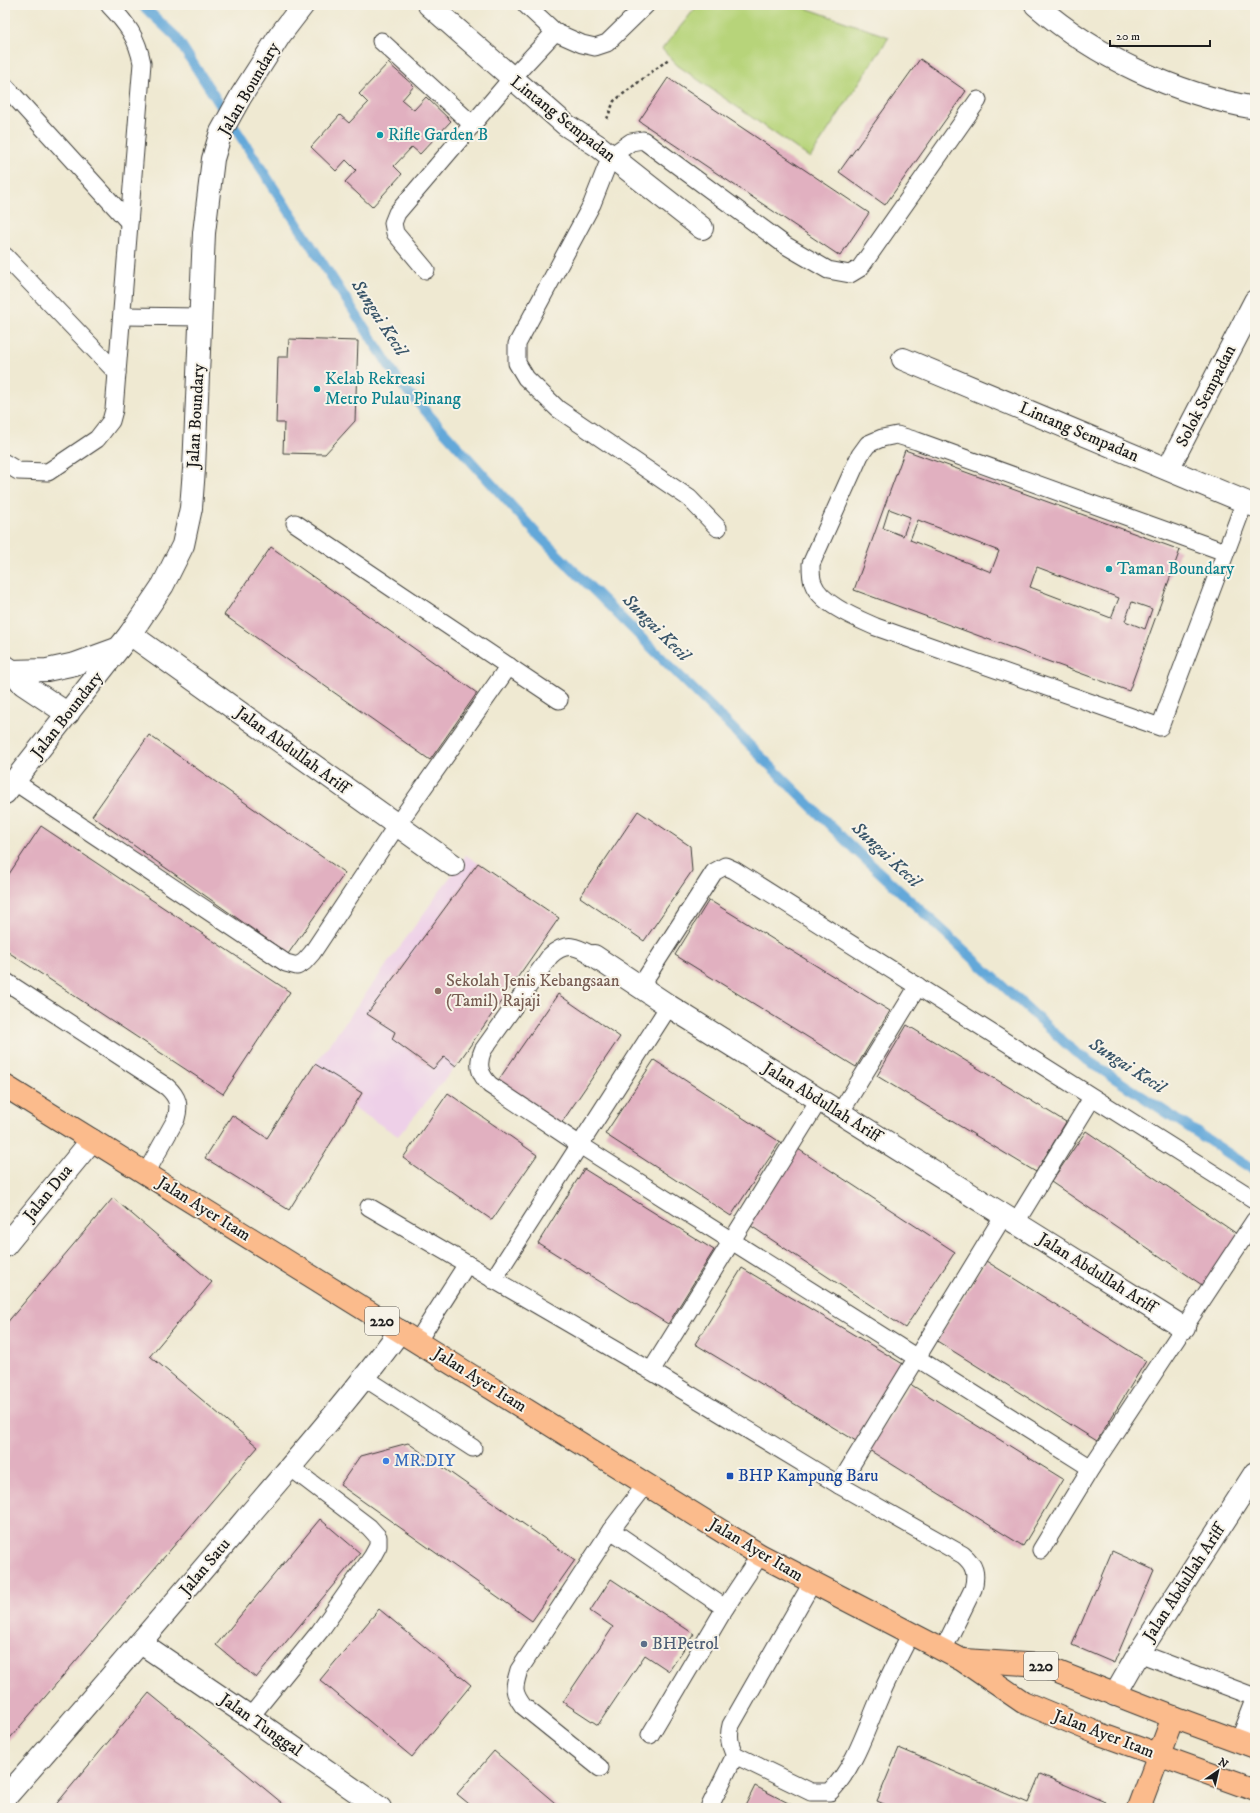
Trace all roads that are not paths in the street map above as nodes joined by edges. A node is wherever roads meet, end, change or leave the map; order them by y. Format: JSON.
{"nodes":[{"id":1,"x":109,"y":5,"type":"edge"},
{"id":2,"x":302,"y":5,"type":"edge"},
{"id":3,"x":429,"y":5,"type":"edge"},
{"id":4,"x":526,"y":5,"type":"edge"},
{"id":5,"x":646,"y":5,"type":"edge"},
{"id":6,"x":1036,"y":5,"type":"edge"},
{"id":7,"x":555,"y":32,"type":"junction"},
{"id":8,"x":381,"y":42,"type":"dead end"},
{"id":9,"x":512,"y":78,"type":"junction"},
{"id":10,"x":5,"y":86,"type":"edge"},
{"id":11,"x":978,"y":100,"type":"dead end"},
{"id":12,"x":1255,"y":108,"type":"edge"},
{"id":13,"x":473,"y":124,"type":"junction"},
{"id":14,"x":611,"y":156,"type":"junction"},
{"id":15,"x":129,"y":222,"type":"junction"},
{"id":16,"x":702,"y":228,"type":"dead end"},
{"id":17,"x":5,"y":256,"type":"edge"},
{"id":18,"x":426,"y":270,"type":"dead end"},
{"id":19,"x":1255,"y":301,"type":"edge"},
{"id":20,"x":123,"y":316,"type":"junction"},
{"id":21,"x":201,"y":317,"type":"junction"},
{"id":22,"x":902,"y":359,"type":"dead end"},
{"id":23,"x":118,"y":373,"type":"junction"},
{"id":24,"x":5,"y":463,"type":"edge"},
{"id":25,"x":1168,"y":470,"type":"junction"},
{"id":26,"x":1250,"y":503,"type":"edge"},
{"id":27,"x":295,"y":523,"type":"dead end"},
{"id":28,"x":718,"y":528,"type":"dead end"},
{"id":29,"x":1225,"y":552,"type":"junction"},
{"id":30,"x":124,"y":641,"type":"junction"},
{"id":31,"x":509,"y":666,"type":"junction"},
{"id":32,"x":8,"y":669,"type":"edge"},
{"id":33,"x":559,"y":700,"type":"dead end"},
{"id":34,"x":68,"y":714,"type":"junction"},
{"id":35,"x":10,"y":788,"type":"edge"},
{"id":36,"x":397,"y":825,"type":"junction"},
{"id":37,"x":453,"y":865,"type":"dead end"},
{"id":38,"x":594,"y":956,"type":"joint"},
{"id":39,"x":5,"y":981,"type":"edge"},
{"id":40,"x":918,"y":986,"type":"junction"},
{"id":41,"x":640,"y":987,"type":"junction"},
{"id":42,"x":670,"y":1006,"type":"junction"},
{"id":43,"x":5,"y":1086,"type":"edge"},
{"id":44,"x":1092,"y":1098,"type":"junction"},
{"id":45,"x":819,"y":1100,"type":"junction"},
{"id":46,"x":840,"y":1113,"type":"junction"},
{"id":47,"x":92,"y":1140,"type":"junction"},
{"id":48,"x":580,"y":1145,"type":"junction"},
{"id":49,"x":146,"y":1173,"type":"junction"},
{"id":50,"x":1255,"y":1200,"type":"edge"},
{"id":51,"x":369,"y":1207,"type":"dead end"},
{"id":52,"x":1010,"y":1219,"type":"junction"},
{"id":53,"x":1255,"y":1220,"type":"edge"},
{"id":54,"x":732,"y":1241,"type":"junction"},
{"id":55,"x":5,"y":1246,"type":"edge"},
{"id":56,"x":467,"y":1264,"type":"junction"},
{"id":57,"x":493,"y":1280,"type":"junction"},
{"id":58,"x":1184,"y":1328,"type":"junction"},
{"id":59,"x":408,"y":1336,"type":"junction"},
{"id":60,"x":916,"y":1358,"type":"junction"},
{"id":61,"x":651,"y":1371,"type":"junction"},
{"id":62,"x":365,"y":1378,"type":"junction"},
{"id":63,"x":473,"y":1448,"type":"dead end"},
{"id":64,"x":290,"y":1467,"type":"junction"},
{"id":65,"x":1091,"y":1468,"type":"junction"},
{"id":66,"x":1255,"y":1473,"type":"edge"},
{"id":67,"x":647,"y":1483,"type":"junction"},
{"id":68,"x":839,"y":1485,"type":"junction"},
{"id":69,"x":611,"y":1530,"type":"junction"},
{"id":70,"x":1041,"y":1550,"type":"dead end"},
{"id":71,"x":760,"y":1555,"type":"junction"},
{"id":72,"x":812,"y":1582,"type":"junction"},
{"id":73,"x":725,"y":1608,"type":"junction"},
{"id":74,"x":911,"y":1633,"type":"junction"},
{"id":75,"x":141,"y":1643,"type":"junction"},
{"id":76,"x":942,"y":1650,"type":"junction"},
{"id":77,"x":1139,"y":1653,"type":"junction"},
{"id":78,"x":962,"y":1660,"type":"junction"},
{"id":79,"x":1115,"y":1695,"type":"junction"},
{"id":80,"x":1255,"y":1697,"type":"edge"},
{"id":81,"x":1255,"y":1700,"type":"edge"},
{"id":82,"x":250,"y":1716,"type":"junction"},
{"id":83,"x":1173,"y":1717,"type":"junction"},
{"id":84,"x":650,"y":1735,"type":"dead end"},
{"id":85,"x":1247,"y":1744,"type":"edge"},
{"id":86,"x":735,"y":1755,"type":"junction"},
{"id":87,"x":1158,"y":1756,"type":"junction"},
{"id":88,"x":600,"y":1768,"type":"dead end"},
{"id":89,"x":1255,"y":1790,"type":"edge"},
{"id":90,"x":5,"y":1798,"type":"edge"},
{"id":91,"x":380,"y":1808,"type":"edge"},
{"id":92,"x":709,"y":1808,"type":"edge"},
{"id":93,"x":1138,"y":1808,"type":"edge"}],
"edges":[{"from":1,"to":15,"type":"lane"},
{"from":2,"to":21,"type":"street","name":"Jalan Boundary"},
{"from":3,"to":9,"type":"street","name":"Lintang Sempadan"},
{"from":4,"to":7,"type":"lane"},
{"from":5,"to":7,"type":"lane"},
{"from":6,"to":12,"type":"street"},
{"from":7,"to":9,"type":"lane"},
{"from":8,"to":13,"type":"lane"},
{"from":9,"to":13,"type":"lane"},
{"from":9,"to":14,"type":"street","name":"Lintang Sempadan"},
{"from":10,"to":15,"type":"lane"},
{"from":11,"to":14,"type":"lane"},
{"from":13,"to":18,"type":"lane"},
{"from":14,"to":16,"type":"street","name":"Lintang Sempadan"},
{"from":14,"to":28,"type":"lane"},
{"from":15,"to":20,"type":"lane"},
{"from":17,"to":23,"type":"lane"},
{"from":19,"to":25,"type":"street","name":"Solok Sempadan"},
{"from":20,"to":21,"type":"lane"},
{"from":20,"to":23,"type":"lane"},
{"from":21,"to":30,"type":"street","name":"Jalan Boundary"},
{"from":22,"to":25,"type":"street","name":"Lintang Sempadan"},
{"from":23,"to":24,"type":"lane"},
{"from":25,"to":26,"type":"street","name":"Lintang Sempadan"},
{"from":26,"to":29,"type":"lane"},
{"from":27,"to":31,"type":"lane"},
{"from":29,"to":29,"type":"lane"},
{"from":30,"to":32,"type":"street"},
{"from":30,"to":34,"type":"street","name":"Jalan Boundary"},
{"from":30,"to":36,"type":"street","name":"Jalan Abdullah Ariff"},
{"from":31,"to":33,"type":"lane"},
{"from":31,"to":36,"type":"lane"},
{"from":32,"to":34,"type":"street"},
{"from":34,"to":35,"type":"street","name":"Jalan Boundary"},
{"from":35,"to":36,"type":"lane"},
{"from":36,"to":37,"type":"street","name":"Jalan Abdullah Ariff"},
{"from":38,"to":41,"type":"street","name":"Jalan Abdullah Ariff"},
{"from":38,"to":48,"type":"lane","name":"Jalan Abdullah Ariff"},
{"from":39,"to":49,"type":"lane"},
{"from":40,"to":41,"type":"lane"},
{"from":40,"to":44,"type":"lane"},
{"from":40,"to":46,"type":"lane"},
{"from":41,"to":42,"type":"street","name":"Jalan Abdullah Ariff"},
{"from":42,"to":45,"type":"street","name":"Jalan Abdullah Ariff"},
{"from":42,"to":48,"type":"lane"},
{"from":43,"to":47,"type":"main road","name":"Jalan Ayer Itam","number":"220"},
{"from":44,"to":50,"type":"lane"},
{"from":44,"to":52,"type":"lane"},
{"from":45,"to":46,"type":"street","name":"Jalan Abdullah Ariff"},
{"from":45,"to":54,"type":"lane"},
{"from":46,"to":52,"type":"street","name":"Jalan Abdullah Ariff"},
{"from":47,"to":49,"type":"main road","name":"Jalan Ayer Itam","number":"220"},
{"from":47,"to":55,"type":"street","name":"Jalan Dua"},
{"from":48,"to":54,"type":"lane","name":"Jalan Abdullah Ariff"},
{"from":48,"to":57,"type":"lane"},
{"from":49,"to":59,"type":"main road","name":"Jalan Ayer Itam","number":"220"},
{"from":51,"to":56,"type":"lane"},
{"from":52,"to":58,"type":"street","name":"Jalan Abdullah Ariff"},
{"from":52,"to":60,"type":"lane"},
{"from":53,"to":58,"type":"lane"},
{"from":54,"to":60,"type":"lane","name":"Jalan Abdullah Ariff"},
{"from":54,"to":61,"type":"lane"},
{"from":56,"to":57,"type":"lane"},
{"from":56,"to":59,"type":"lane"},
{"from":57,"to":61,"type":"lane"},
{"from":58,"to":65,"type":"lane"},
{"from":59,"to":62,"type":"street","name":"Jalan Satu"},
{"from":59,"to":67,"type":"main road","name":"Jalan Ayer Itam","number":"220"},
{"from":60,"to":65,"type":"lane","name":"Jalan Abdullah Ariff"},
{"from":60,"to":68,"type":"lane"},
{"from":61,"to":68,"type":"lane"},
{"from":62,"to":63,"type":"lane"},
{"from":62,"to":64,"type":"street","name":"Jalan Satu"},
{"from":64,"to":75,"type":"street","name":"Jalan Satu"},
{"from":64,"to":82,"type":"lane"},
{"from":65,"to":70,"type":"lane"},
{"from":66,"to":77,"type":"street","name":"Jalan Abdullah Ariff"},
{"from":67,"to":69,"type":"lane"},
{"from":67,"to":71,"type":"main road","name":"Jalan Ayer Itam","number":"220"},
{"from":68,"to":76,"type":"lane"},
{"from":69,"to":73,"type":"lane"},
{"from":69,"to":88,"type":"lane"},
{"from":71,"to":72,"type":"main road","name":"Jalan Ayer Itam","number":"220"},
{"from":71,"to":73,"type":"lane"},
{"from":72,"to":74,"type":"main road","name":"Jalan Ayer Itam","number":"220"},
{"from":72,"to":86,"type":"lane"},
{"from":73,"to":84,"type":"lane"},
{"from":74,"to":76,"type":"main road","name":"Jalan Ayer Itam","number":"220"},
{"from":74,"to":86,"type":"lane"},
{"from":75,"to":82,"type":"street","name":"Jalan Tunggal"},
{"from":75,"to":90,"type":"street","name":"Jalan Satu"},
{"from":76,"to":78,"type":"main road","name":"Jalan Ayer Itam","number":"220"},
{"from":77,"to":79,"type":"street","name":"Jalan Abdullah Ariff"},
{"from":77,"to":80,"type":"lane"},
{"from":78,"to":79,"type":"main road","name":"Jalan Ayer Itam","number":"220"},
{"from":78,"to":87,"type":"main road","name":"Jalan Ayer Itam","number":"220"},
{"from":79,"to":83,"type":"main road","name":"Jalan Ayer Itam","number":"220"},
{"from":81,"to":85,"type":"lane"},
{"from":82,"to":91,"type":"street","name":"Jalan Tunggal"},
{"from":83,"to":85,"type":"main road","name":"Jalan Ayer Itam"},
{"from":83,"to":87,"type":"main road"},
{"from":86,"to":92,"type":"lane"},
{"from":87,"to":89,"type":"main road","name":"Jalan Ayer Itam"},
{"from":87,"to":93,"type":"main road"}]}
